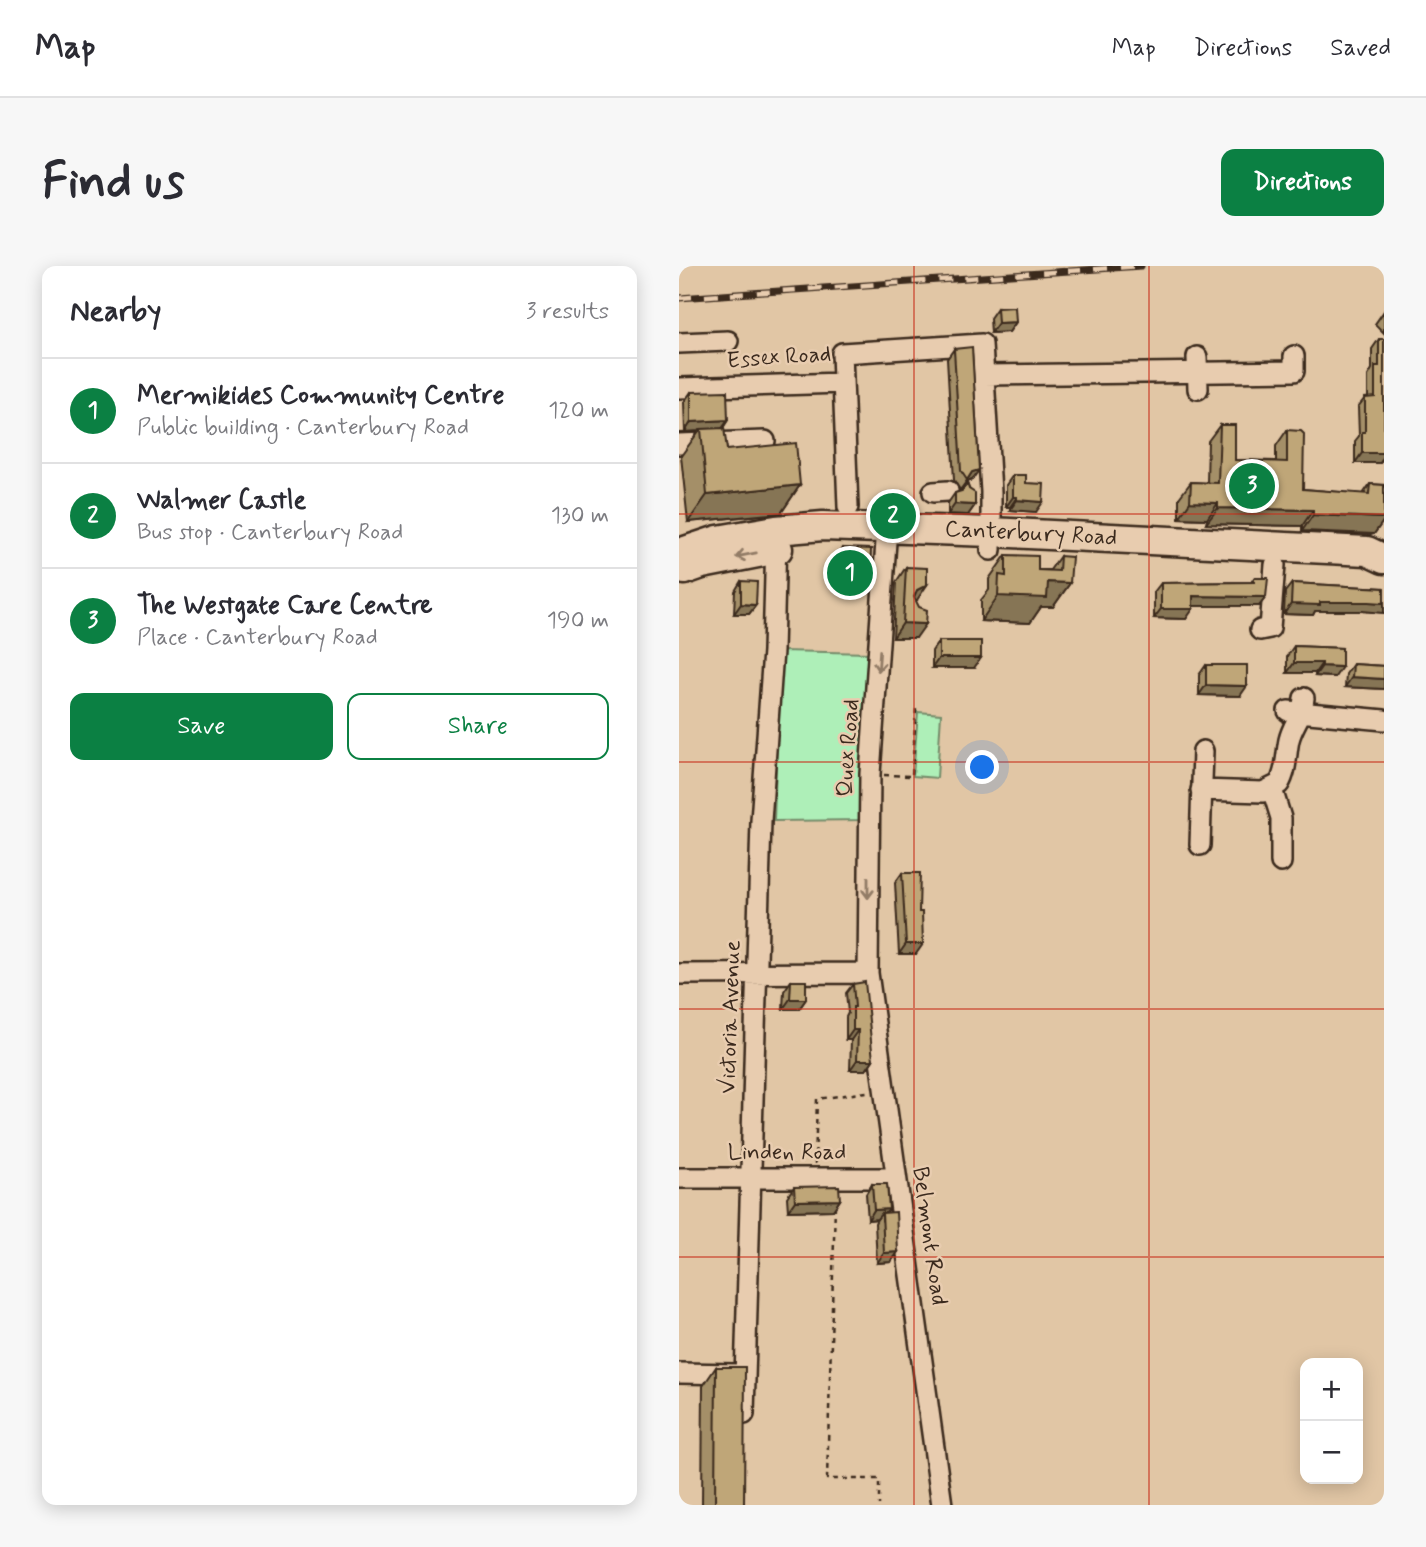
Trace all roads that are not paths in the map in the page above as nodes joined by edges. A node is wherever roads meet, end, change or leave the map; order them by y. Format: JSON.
{"nodes":[{"id":1,"x":728,"y":341,"type":"dead end"},
{"id":2,"x":679,"y":343,"type":"edge"},
{"id":3,"x":1294,"y":356,"type":"dead end"},
{"id":4,"x":984,"y":375,"type":"junction"},
{"id":5,"x":842,"y":383,"type":"junction"},
{"id":6,"x":679,"y":388,"type":"edge"},
{"id":7,"x":765,"y":441,"type":"dead end"},
{"id":8,"x":679,"y":444,"type":"edge"},
{"id":9,"x":848,"y":507,"type":"dead end"},
{"id":10,"x":887,"y":536,"type":"junction"},
{"id":11,"x":776,"y":539,"type":"junction"},
{"id":12,"x":991,"y":541,"type":"junction"},
{"id":13,"x":1188,"y":551,"type":"junction"},
{"id":14,"x":679,"y":553,"type":"edge"},
{"id":15,"x":1384,"y":561,"type":"edge"},
{"id":16,"x":1275,"y":565,"type":"junction"},
{"id":17,"x":679,"y":572,"type":"edge"},
{"id":18,"x":1261,"y":630,"type":"dead end"},
{"id":19,"x":1384,"y":720,"type":"edge"},
{"id":20,"x":1203,"y":751,"type":"dead end"},
{"id":21,"x":1272,"y":789,"type":"junction"},
{"id":22,"x":1201,"y":790,"type":"junction"},
{"id":23,"x":1200,"y":845,"type":"dead end"},
{"id":24,"x":1281,"y":862,"type":"dead end"},
{"id":25,"x":867,"y":973,"type":"junction"},
{"id":26,"x":679,"y":974,"type":"edge"},
{"id":27,"x":757,"y":975,"type":"junction"},
{"id":28,"x":679,"y":1178,"type":"edge"},
{"id":29,"x":751,"y":1178,"type":"junction"},
{"id":30,"x":895,"y":1178,"type":"junction"},
{"id":31,"x":679,"y":1373,"type":"edge"},
{"id":32,"x":745,"y":1374,"type":"junction"},
{"id":33,"x":743,"y":1439,"type":"edge"},
{"id":34,"x":942,"y":1505,"type":"edge"}],
"edges":[{"from":1,"to":2,"type":"street"},
{"from":3,"to":4,"type":"street"},
{"from":4,"to":5,"type":"street","name":"Essex Road"},
{"from":4,"to":12,"type":"street"},
{"from":5,"to":6,"type":"street","name":"Essex Road"},
{"from":5,"to":9,"type":"street"},
{"from":7,"to":8,"type":"street"},
{"from":10,"to":11,"type":"highway","name":"Canterbury Road"},
{"from":10,"to":12,"type":"highway","name":"Canterbury Road"},
{"from":10,"to":25,"type":"street","name":"Quex Road","one_way":true},
{"from":11,"to":14,"type":"highway","name":"Canterbury Road"},
{"from":11,"to":17,"type":"highway","name":"Canterbury Road","one_way":true},
{"from":11,"to":27,"type":"street","name":"Victoria Avenue"},
{"from":12,"to":13,"type":"highway","name":"Canterbury Road"},
{"from":13,"to":15,"type":"highway","name":"Canterbury Road"},
{"from":13,"to":16,"type":"highway","name":"Canterbury Road"},
{"from":15,"to":16,"type":"highway","name":"Canterbury Road"},
{"from":16,"to":18,"type":"street"},
{"from":19,"to":21,"type":"street"},
{"from":20,"to":22,"type":"street"},
{"from":21,"to":22,"type":"street"},
{"from":21,"to":24,"type":"street"},
{"from":22,"to":23,"type":"street"},
{"from":25,"to":27,"type":"street"},
{"from":25,"to":30,"type":"street","name":"Belmont Road"},
{"from":26,"to":27,"type":"street"},
{"from":27,"to":29,"type":"street","name":"Victoria Avenue"},
{"from":28,"to":29,"type":"street","name":"Linden Road"},
{"from":29,"to":30,"type":"street","name":"Linden Road"},
{"from":29,"to":32,"type":"street","name":"Victoria Avenue"},
{"from":30,"to":34,"type":"street","name":"Belmont Road"},
{"from":31,"to":32,"type":"street"},
{"from":32,"to":33,"type":"street","name":"Victoria Avenue"}]}
